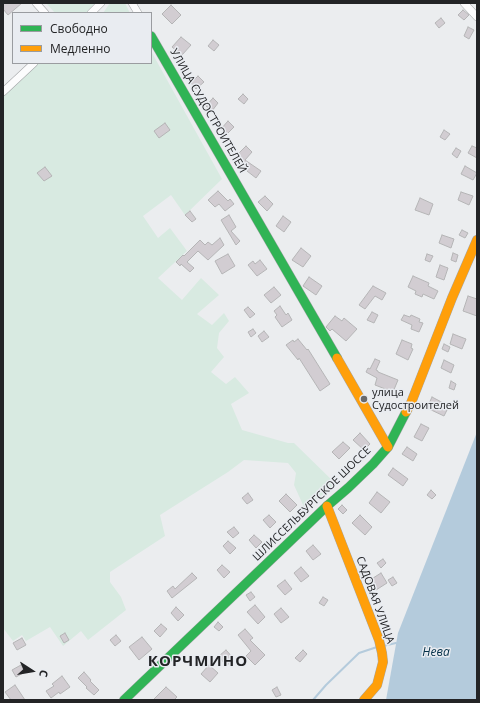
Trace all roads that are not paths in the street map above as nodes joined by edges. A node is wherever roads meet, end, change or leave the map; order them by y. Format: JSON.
{"nodes":[{"id":1,"x":36,"y":3,"type":"edge"},
{"id":2,"x":101,"y":3,"type":"edge"},
{"id":3,"x":132,"y":3,"type":"edge"},
{"id":4,"x":464,"y":3,"type":"edge"},
{"id":5,"x":44,"y":12,"type":"edge"},
{"id":6,"x":92,"y":12,"type":"edge"},
{"id":7,"x":137,"y":12,"type":"edge"},
{"id":8,"x":477,"y":17,"type":"edge"},
{"id":9,"x":152,"y":38,"type":"edge"},
{"id":10,"x":33,"y":64,"type":"edge"},
{"id":11,"x":3,"y":92,"type":"edge"},
{"id":12,"x":477,"y":240,"type":"edge"},
{"id":13,"x":388,"y":447,"type":"junction"},
{"id":14,"x":327,"y":506,"type":"junction"},
{"id":15,"x":124,"y":700,"type":"edge"},
{"id":16,"x":364,"y":700,"type":"edge"}],
"edges":[{"from":1,"to":5,"type":"street"},
{"from":2,"to":6,"type":"street"},
{"from":3,"to":7,"type":"street"},
{"from":4,"to":8,"type":"street"},
{"from":9,"to":13,"type":"street","name":"УЛИЦА СУДОСТРОИТЕЛЕЙ"},
{"from":10,"to":11,"type":"street"},
{"from":12,"to":13,"type":"street","name":"ШЛИССЕЛЬБУРГСКОЕ ШОССЕ"},
{"from":13,"to":14,"type":"street","name":"ШЛИССЕЛЬБУРГСКОЕ ШОССЕ"},
{"from":14,"to":15,"type":"street","name":"ШЛИССЕЛЬБУРГСКОЕ ШОССЕ"},
{"from":14,"to":16,"type":"street","name":"САДОВАЯ УЛИЦА"}]}
